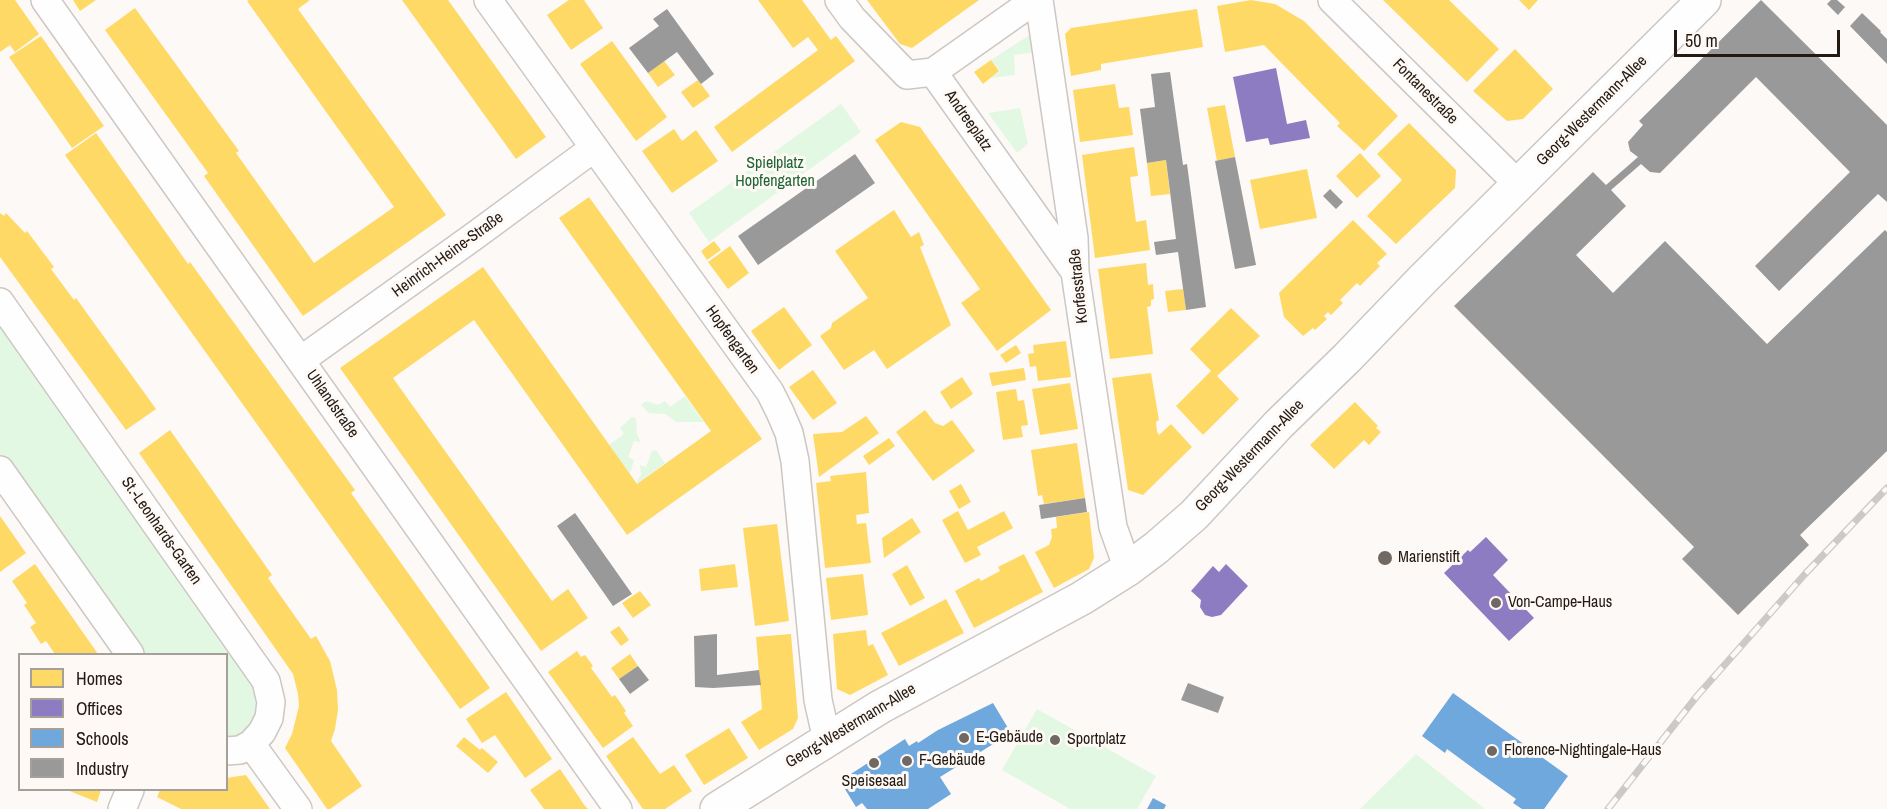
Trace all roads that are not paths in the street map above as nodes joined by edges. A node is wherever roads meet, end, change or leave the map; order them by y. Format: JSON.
{"nodes":[{"id":1,"x":45,"y":0,"type":"edge"},
{"id":2,"x":488,"y":0,"type":"edge"},
{"id":3,"x":839,"y":0,"type":"edge"},
{"id":4,"x":1035,"y":0,"type":"edge"},
{"id":5,"x":1040,"y":0,"type":"edge"},
{"id":6,"x":1332,"y":0,"type":"edge"},
{"id":7,"x":1704,"y":0,"type":"edge"},
{"id":8,"x":933,"y":72,"type":"junction"},
{"id":9,"x":594,"y":148,"type":"junction"},
{"id":10,"x":1518,"y":184,"type":"junction"},
{"id":11,"x":1075,"y":272,"type":"junction"},
{"id":12,"x":0,"y":302,"type":"edge"},
{"id":13,"x":301,"y":360,"type":"junction"},
{"id":14,"x":0,"y":470,"type":"edge"},
{"id":15,"x":1128,"y":569,"type":"junction"},
{"id":16,"x":129,"y":653,"type":"edge"},
{"id":17,"x":827,"y":740,"type":"junction"},
{"id":18,"x":239,"y":748,"type":"edge"},
{"id":19,"x":129,"y":791,"type":"edge"},
{"id":20,"x":122,"y":809,"type":"edge"},
{"id":21,"x":298,"y":809,"type":"edge"},
{"id":22,"x":618,"y":809,"type":"edge"},
{"id":23,"x":717,"y":809,"type":"edge"}],
"edges":[{"from":1,"to":13,"type":"street","name":"Uhlandstraße"},
{"from":2,"to":9,"type":"street","name":"Hopfengarten"},
{"from":3,"to":8,"type":"street"},
{"from":4,"to":8,"type":"street"},
{"from":5,"to":11,"type":"street","name":"Korfesstraße"},
{"from":6,"to":10,"type":"street","name":"Fontanestraße"},
{"from":7,"to":10,"type":"street","name":"Georg-Westermann-Allee"},
{"from":8,"to":11,"type":"street","name":"Andreeplatz"},
{"from":9,"to":13,"type":"street","name":"Heinrich-Heine-Straße"},
{"from":9,"to":17,"type":"street","name":"Hopfengarten"},
{"from":10,"to":15,"type":"street","name":"Georg-Westermann-Allee"},
{"from":11,"to":15,"type":"street","name":"Korfesstraße"},
{"from":12,"to":18,"type":"street","name":"St.-Leonhards-Garten"},
{"from":13,"to":22,"type":"street","name":"Uhlandstraße"},
{"from":14,"to":16,"type":"street"},
{"from":15,"to":17,"type":"street","name":"Georg-Westermann-Allee"},
{"from":17,"to":23,"type":"street","name":"Georg-Westermann-Allee"},
{"from":18,"to":21,"type":"street"},
{"from":19,"to":20,"type":"street"}]}
